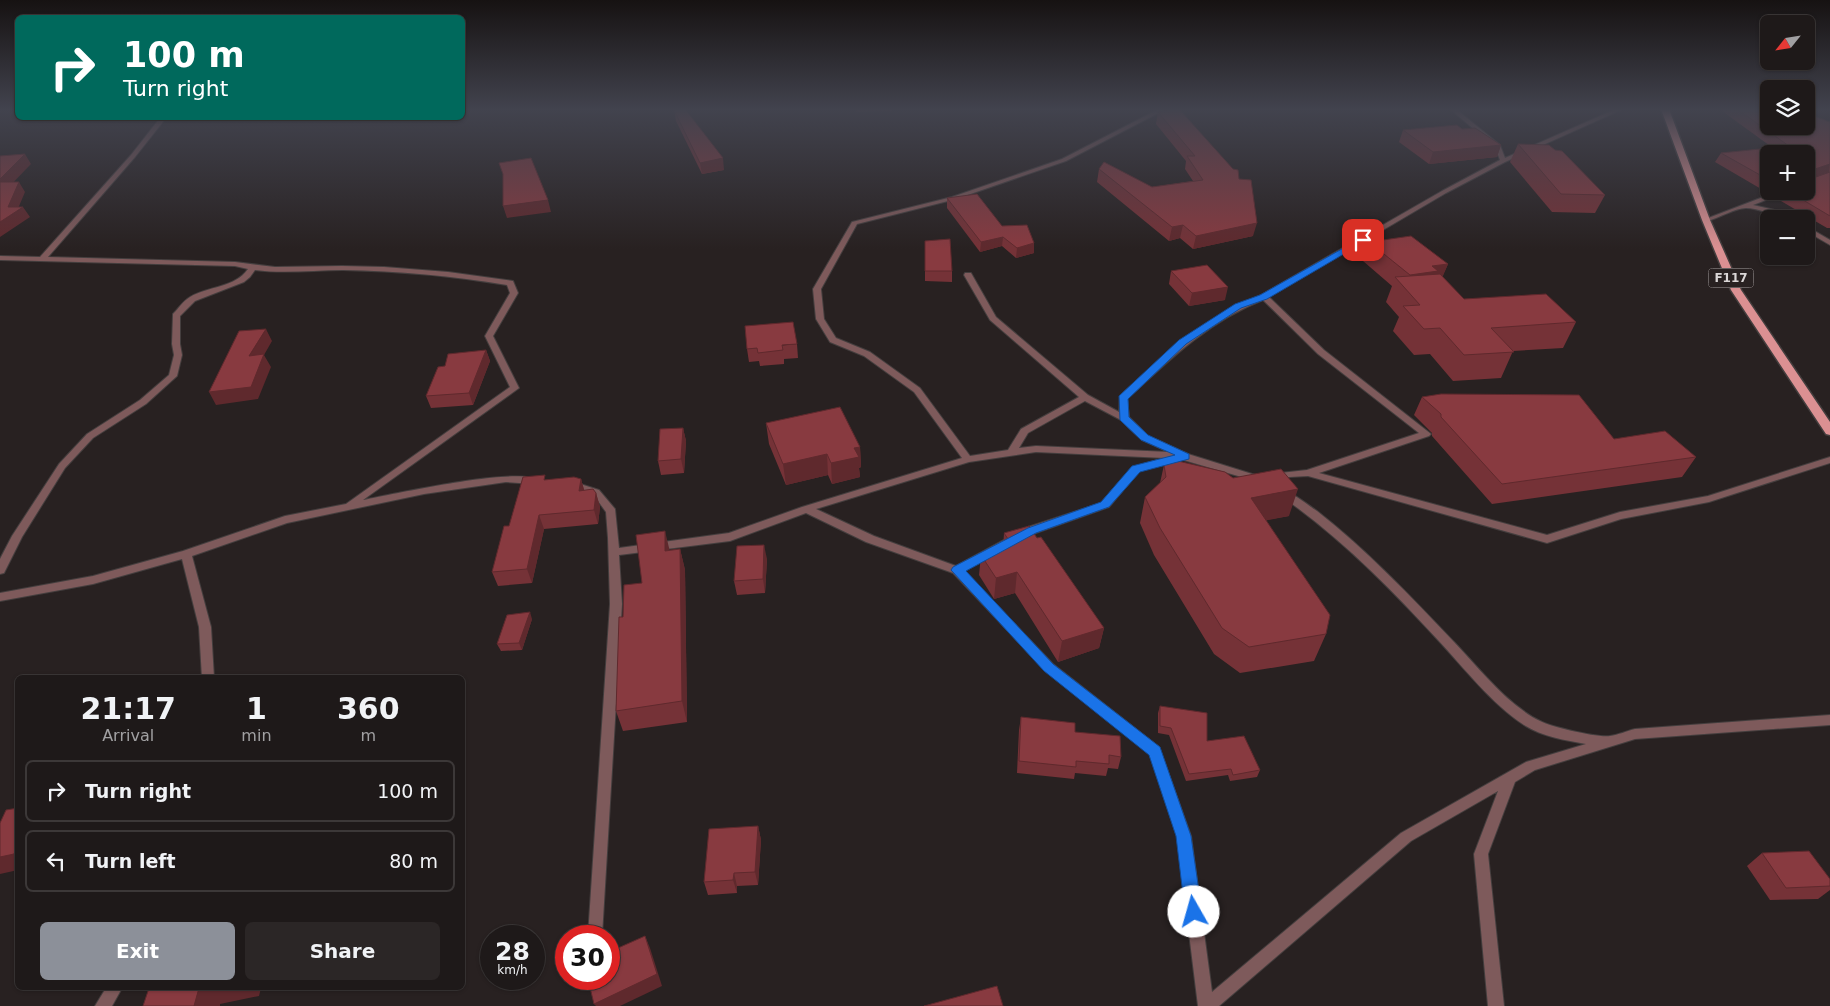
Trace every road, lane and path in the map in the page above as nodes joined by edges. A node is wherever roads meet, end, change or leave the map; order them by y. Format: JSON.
{"nodes":[{"id":1,"x":133,"y":156,"type":"edge"},
{"id":2,"x":1072,"y":156,"type":"edge"},
{"id":3,"x":1501,"y":156,"type":"edge"},
{"id":4,"x":1514,"y":156,"type":"edge"},
{"id":5,"x":1682,"y":156,"type":"edge"},
{"id":6,"x":1503,"y":161,"type":"junction"},
{"id":7,"x":1761,"y":200,"type":"edge"},
{"id":8,"x":1745,"y":206,"type":"junction"},
{"id":9,"x":1766,"y":210,"type":"edge"},
{"id":10,"x":1706,"y":220,"type":"junction"},
{"id":11,"x":1815,"y":233,"type":"edge"},
{"id":12,"x":1830,"y":242,"type":"edge"},
{"id":13,"x":0,"y":258,"type":"edge"},
{"id":14,"x":42,"y":259,"type":"junction"},
{"id":15,"x":252,"y":269,"type":"junction"},
{"id":16,"x":968,"y":275,"type":"dead end"},
{"id":17,"x":1264,"y":297,"type":"junction"},
{"id":18,"x":1085,"y":397,"type":"junction"},
{"id":19,"x":1124,"y":418,"type":"junction"},
{"id":20,"x":1830,"y":431,"type":"edge"},
{"id":21,"x":1012,"y":452,"type":"junction"},
{"id":22,"x":1186,"y":456,"type":"junction"},
{"id":23,"x":968,"y":459,"type":"junction"},
{"id":24,"x":1830,"y":460,"type":"edge"},
{"id":25,"x":1308,"y":473,"type":"junction"},
{"id":26,"x":1257,"y":477,"type":"junction"},
{"id":27,"x":543,"y":482,"type":"edge"},
{"id":28,"x":562,"y":483,"type":"edge"},
{"id":29,"x":346,"y":508,"type":"junction"},
{"id":30,"x":806,"y":509,"type":"junction"},
{"id":31,"x":614,"y":552,"type":"junction"},
{"id":32,"x":186,"y":554,"type":"junction"},
{"id":33,"x":0,"y":570,"type":"edge"},
{"id":34,"x":957,"y":570,"type":"junction"},
{"id":35,"x":0,"y":597,"type":"edge"},
{"id":36,"x":208,"y":675,"type":"edge"},
{"id":37,"x":1830,"y":720,"type":"edge"},
{"id":38,"x":1608,"y":742,"type":"junction"},
{"id":39,"x":1510,"y":778,"type":"junction"},
{"id":40,"x":596,"y":925,"type":"edge"},
{"id":41,"x":113,"y":990,"type":"edge"},
{"id":42,"x":103,"y":1006,"type":"edge"},
{"id":43,"x":1207,"y":1006,"type":"edge"},
{"id":44,"x":1496,"y":1006,"type":"edge"}],
"edges":[{"from":1,"to":14,"type":"street"},
{"from":2,"to":23,"type":"street"},
{"from":3,"to":6,"type":"street"},
{"from":4,"to":6,"type":"street"},
{"from":5,"to":10,"type":"main road","number":"F117"},
{"from":6,"to":17,"type":"street"},
{"from":7,"to":8,"type":"street"},
{"from":8,"to":9,"type":"street"},
{"from":8,"to":10,"type":"street"},
{"from":10,"to":20,"type":"main road","number":"F117"},
{"from":11,"to":12,"type":"street"},
{"from":13,"to":14,"type":"street"},
{"from":14,"to":15,"type":"street"},
{"from":15,"to":29,"type":"street"},
{"from":15,"to":33,"type":"street"},
{"from":16,"to":18,"type":"street"},
{"from":17,"to":19,"type":"street"},
{"from":17,"to":25,"type":"street"},
{"from":18,"to":19,"type":"street"},
{"from":18,"to":21,"type":"street"},
{"from":19,"to":22,"type":"street"},
{"from":21,"to":22,"type":"street"},
{"from":21,"to":23,"type":"street"},
{"from":22,"to":26,"type":"street"},
{"from":22,"to":34,"type":"street"},
{"from":23,"to":30,"type":"street"},
{"from":24,"to":25,"type":"street"},
{"from":25,"to":26,"type":"street"},
{"from":26,"to":38,"type":"street"},
{"from":27,"to":29,"type":"street"},
{"from":28,"to":31,"type":"street"},
{"from":29,"to":32,"type":"street"},
{"from":30,"to":31,"type":"street"},
{"from":30,"to":34,"type":"street"},
{"from":31,"to":40,"type":"street"},
{"from":32,"to":35,"type":"street"},
{"from":32,"to":36,"type":"street"},
{"from":34,"to":43,"type":"street"},
{"from":37,"to":38,"type":"street"},
{"from":38,"to":39,"type":"street"},
{"from":39,"to":43,"type":"street"},
{"from":39,"to":44,"type":"street"},
{"from":41,"to":42,"type":"street"}]}
